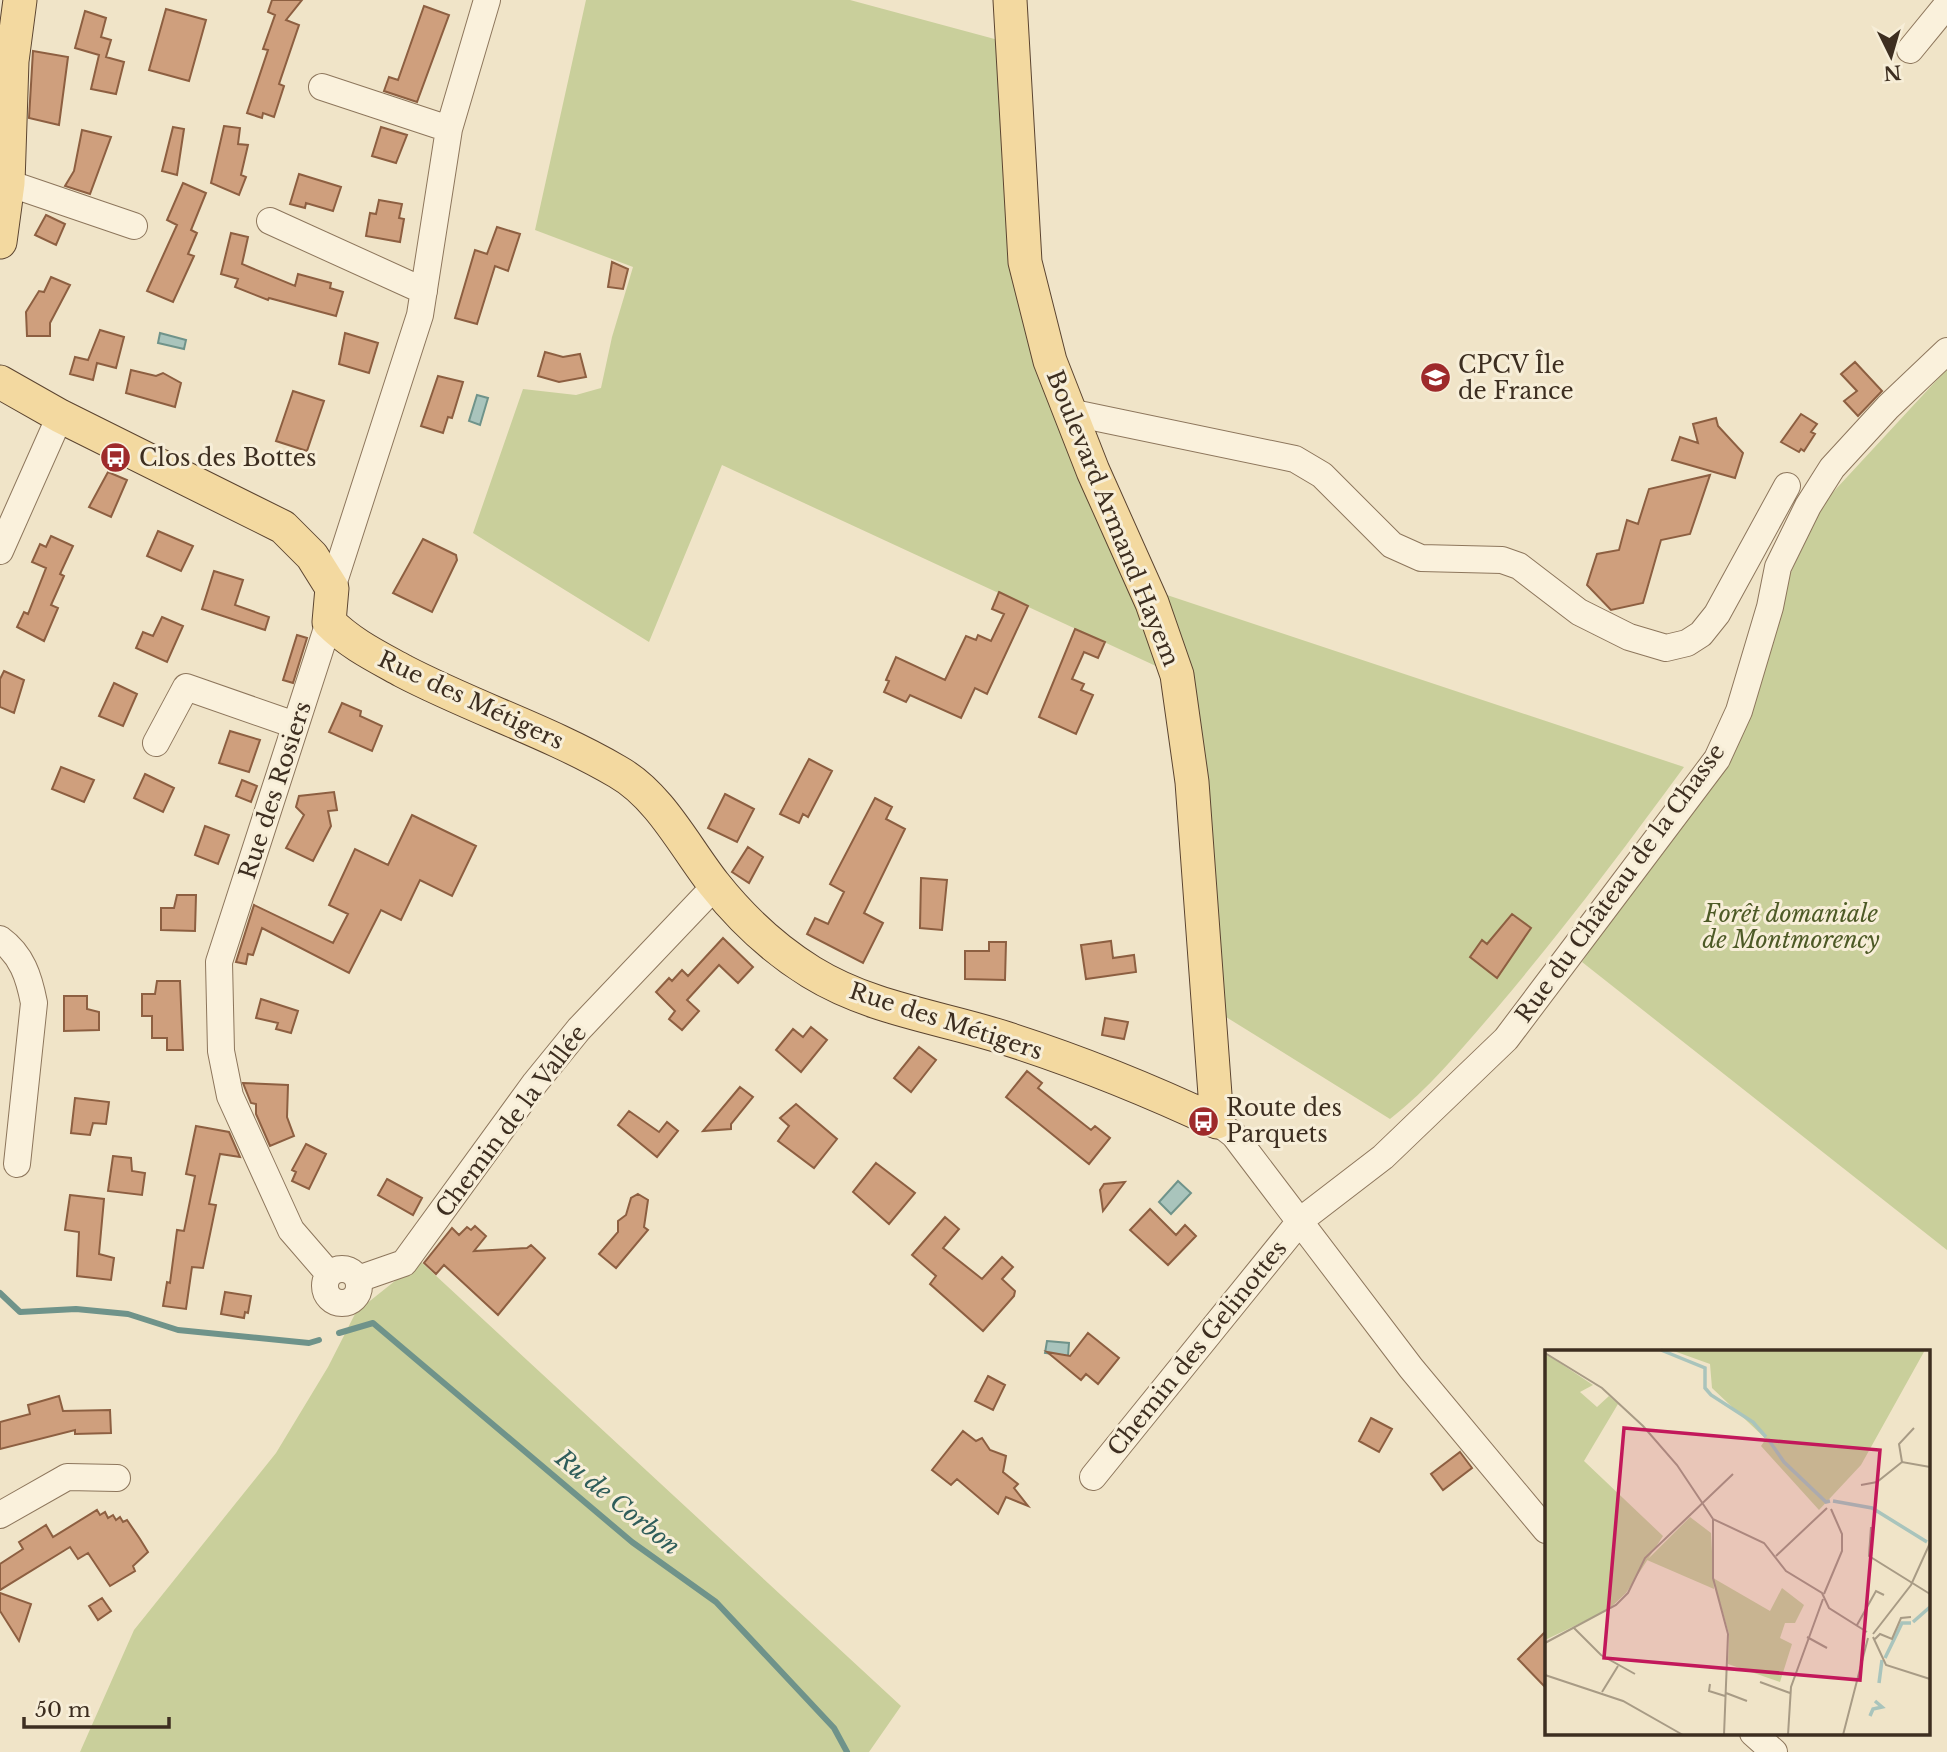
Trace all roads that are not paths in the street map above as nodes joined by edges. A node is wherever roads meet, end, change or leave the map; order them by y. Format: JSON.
{"nodes":[{"id":1,"x":20,"y":0,"type":"edge"},
{"id":2,"x":487,"y":0,"type":"edge"},
{"id":3,"x":1010,"y":0,"type":"edge"},
{"id":4,"x":1942,"y":4,"type":"edge"},
{"id":5,"x":1910,"y":50,"type":"dead end"},
{"id":6,"x":322,"y":87,"type":"dead end"},
{"id":7,"x":449,"y":129,"type":"junction"},
{"id":8,"x":8,"y":183,"type":"junction"},
{"id":9,"x":270,"y":221,"type":"dead end"},
{"id":10,"x":134,"y":226,"type":"dead end"},
{"id":11,"x":0,"y":242,"type":"edge"},
{"id":12,"x":424,"y":291,"type":"junction"},
{"id":13,"x":1947,"y":351,"type":"edge"},
{"id":14,"x":0,"y":382,"type":"edge"},
{"id":15,"x":1069,"y":412,"type":"junction"},
{"id":16,"x":60,"y":416,"type":"junction"},
{"id":17,"x":1787,"y":486,"type":"dead end"},
{"id":18,"x":0,"y":551,"type":"edge"},
{"id":19,"x":1748,"y":554,"type":"junction"},
{"id":20,"x":1778,"y":567,"type":"junction"},
{"id":21,"x":332,"y":588,"type":"junction"},
{"id":22,"x":329,"y":622,"type":"junction"},
{"id":23,"x":295,"y":725,"type":"junction"},
{"id":24,"x":156,"y":743,"type":"dead end"},
{"id":25,"x":715,"y":886,"type":"junction"},
{"id":26,"x":0,"y":939,"type":"edge"},
{"id":27,"x":1217,"y":1122,"type":"junction"},
{"id":28,"x":17,"y":1164,"type":"dead end"},
{"id":29,"x":1301,"y":1220,"type":"junction"},
{"id":30,"x":358,"y":1279,"type":"joint"},
{"id":31,"x":1093,"y":1477,"type":"dead end"},
{"id":32,"x":117,"y":1478,"type":"dead end"},
{"id":33,"x":0,"y":1515,"type":"edge"},
{"id":34,"x":1545,"y":1529,"type":"edge"},
{"id":35,"x":1754,"y":1734,"type":"edge"},
{"id":36,"x":1774,"y":1752,"type":"edge"}],
"edges":[{"from":1,"to":8,"type":"main road"},
{"from":2,"to":7,"type":"street","name":"Rue des Rosiers"},
{"from":3,"to":15,"type":"main road","name":"Boulevard Armand Hayem"},
{"from":4,"to":5,"type":"street"},
{"from":6,"to":7,"type":"street"},
{"from":7,"to":12,"type":"street","name":"Rue des Rosiers"},
{"from":8,"to":10,"type":"street"},
{"from":8,"to":11,"type":"main road"},
{"from":9,"to":12,"type":"street"},
{"from":12,"to":21,"type":"street","name":"Rue des Rosiers"},
{"from":13,"to":20,"type":"street","name":"Rue du Château de la Chasse"},
{"from":14,"to":16,"type":"main road"},
{"from":15,"to":19,"type":"street"},
{"from":15,"to":27,"type":"main road","name":"Boulevard Armand Hayem"},
{"from":16,"to":18,"type":"street"},
{"from":16,"to":21,"type":"main road"},
{"from":17,"to":19,"type":"street"},
{"from":19,"to":20,"type":"street"},
{"from":20,"to":29,"type":"street","name":"Rue du Château de la Chasse"},
{"from":21,"to":22,"type":"main road","name":"Rue des Rosiers"},
{"from":22,"to":23,"type":"street","name":"Rue des Rosiers"},
{"from":22,"to":25,"type":"main road","name":"Rue des Métigers"},
{"from":23,"to":24,"type":"street"},
{"from":23,"to":30,"type":"street","name":"Rue des Rosiers"},
{"from":25,"to":27,"type":"main road","name":"Rue des Métigers"},
{"from":25,"to":30,"type":"street","name":"Chemin de la Vallée"},
{"from":26,"to":28,"type":"street"},
{"from":27,"to":29,"type":"street"},
{"from":29,"to":31,"type":"street","name":"Chemin des Gelinottes"},
{"from":29,"to":34,"type":"street"},
{"from":32,"to":33,"type":"street"},
{"from":35,"to":36,"type":"street"}]}
